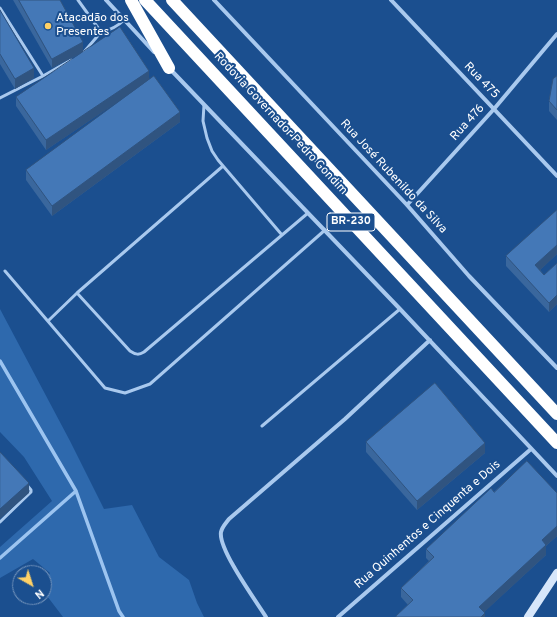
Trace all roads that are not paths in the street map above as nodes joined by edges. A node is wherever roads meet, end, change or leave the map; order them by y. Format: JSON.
{"nodes":[{"id":1,"x":78,"y":0,"type":"edge"},
{"id":2,"x":106,"y":0,"type":"edge"},
{"id":3,"x":131,"y":0,"type":"edge"},
{"id":4,"x":146,"y":0,"type":"edge"},
{"id":5,"x":172,"y":0,"type":"edge"},
{"id":6,"x":214,"y":0,"type":"edge"},
{"id":7,"x":391,"y":0,"type":"edge"},
{"id":8,"x":0,"y":8,"type":"edge"},
{"id":9,"x":124,"y":20,"type":"junction"},
{"id":10,"x":101,"y":32,"type":"junction"},
{"id":11,"x":557,"y":34,"type":"edge"},
{"id":12,"x":82,"y":54,"type":"edge"},
{"id":13,"x":76,"y":58,"type":"edge"},
{"id":14,"x":169,"y":68,"type":"junction"},
{"id":15,"x":43,"y":76,"type":"junction"},
{"id":16,"x":0,"y":98,"type":"edge"},
{"id":17,"x":204,"y":105,"type":"junction"},
{"id":18,"x":494,"y":109,"type":"junction"},
{"id":19,"x":223,"y":166,"type":"junction"},
{"id":20,"x":557,"y":176,"type":"edge"},
{"id":21,"x":407,"y":205,"type":"junction"},
{"id":22,"x":308,"y":213,"type":"junction"},
{"id":23,"x":325,"y":230,"type":"junction"},
{"id":24,"x":282,"y":235,"type":"junction"},
{"id":25,"x":6,"y":271,"type":"dead end"},
{"id":26,"x":77,"y":293,"type":"junction"},
{"id":27,"x":400,"y":309,"type":"junction"},
{"id":28,"x":48,"y":321,"type":"junction"},
{"id":29,"x":430,"y":340,"type":"junction"},
{"id":30,"x":557,"y":368,"type":"edge"},
{"id":31,"x":557,"y":414,"type":"edge"},
{"id":32,"x":262,"y":426,"type":"dead end"},
{"id":33,"x":557,"y":443,"type":"edge"},
{"id":34,"x":531,"y":449,"type":"junction"},
{"id":35,"x":557,"y":476,"type":"edge"},
{"id":36,"x":26,"y":484,"type":"edge"},
{"id":37,"x":0,"y":522,"type":"edge"},
{"id":38,"x":557,"y":573,"type":"edge"},
{"id":39,"x":266,"y":617,"type":"edge"},
{"id":40,"x":338,"y":617,"type":"edge"},
{"id":41,"x":528,"y":617,"type":"edge"}],
"edges":[{"from":1,"to":10,"type":"lane"},
{"from":2,"to":9,"type":"street"},
{"from":3,"to":14,"type":"highway"},
{"from":4,"to":33,"type":"highway","name":"Rodovia Governador Pedro Gondim","number":"BR-230"},
{"from":5,"to":31,"type":"highway","name":"Rodovia Governador Pedro Gondim","number":"BR-230"},
{"from":6,"to":21,"type":"street","name":"Rua José Rubenildo da Silva"},
{"from":7,"to":18,"type":"street","name":"Rua 475"},
{"from":8,"to":15,"type":"lane"},
{"from":9,"to":10,"type":"lane"},
{"from":9,"to":14,"type":"street"},
{"from":10,"to":12,"type":"lane"},
{"from":11,"to":18,"type":"street","name":"Rua 476"},
{"from":13,"to":15,"type":"lane"},
{"from":14,"to":17,"type":"street"},
{"from":15,"to":16,"type":"lane"},
{"from":17,"to":19,"type":"lane"},
{"from":17,"to":22,"type":"street"},
{"from":18,"to":20,"type":"street","name":"Rua 475"},
{"from":18,"to":21,"type":"street","name":"Rua 476"},
{"from":19,"to":24,"type":"lane"},
{"from":19,"to":26,"type":"lane"},
{"from":21,"to":30,"type":"street","name":"Rua José Rubenildo da Silva"},
{"from":22,"to":23,"type":"street"},
{"from":22,"to":24,"type":"lane"},
{"from":23,"to":27,"type":"street"},
{"from":23,"to":28,"type":"lane"},
{"from":24,"to":26,"type":"lane"},
{"from":25,"to":28,"type":"lane"},
{"from":26,"to":28,"type":"lane"},
{"from":27,"to":29,"type":"street"},
{"from":27,"to":32,"type":"lane"},
{"from":29,"to":34,"type":"street"},
{"from":29,"to":39,"type":"street"},
{"from":34,"to":35,"type":"street"},
{"from":34,"to":40,"type":"street","name":"Rua Quinhentos e Cinquenta e Dois"},
{"from":36,"to":37,"type":"lane"},
{"from":38,"to":41,"type":"street"}]}
